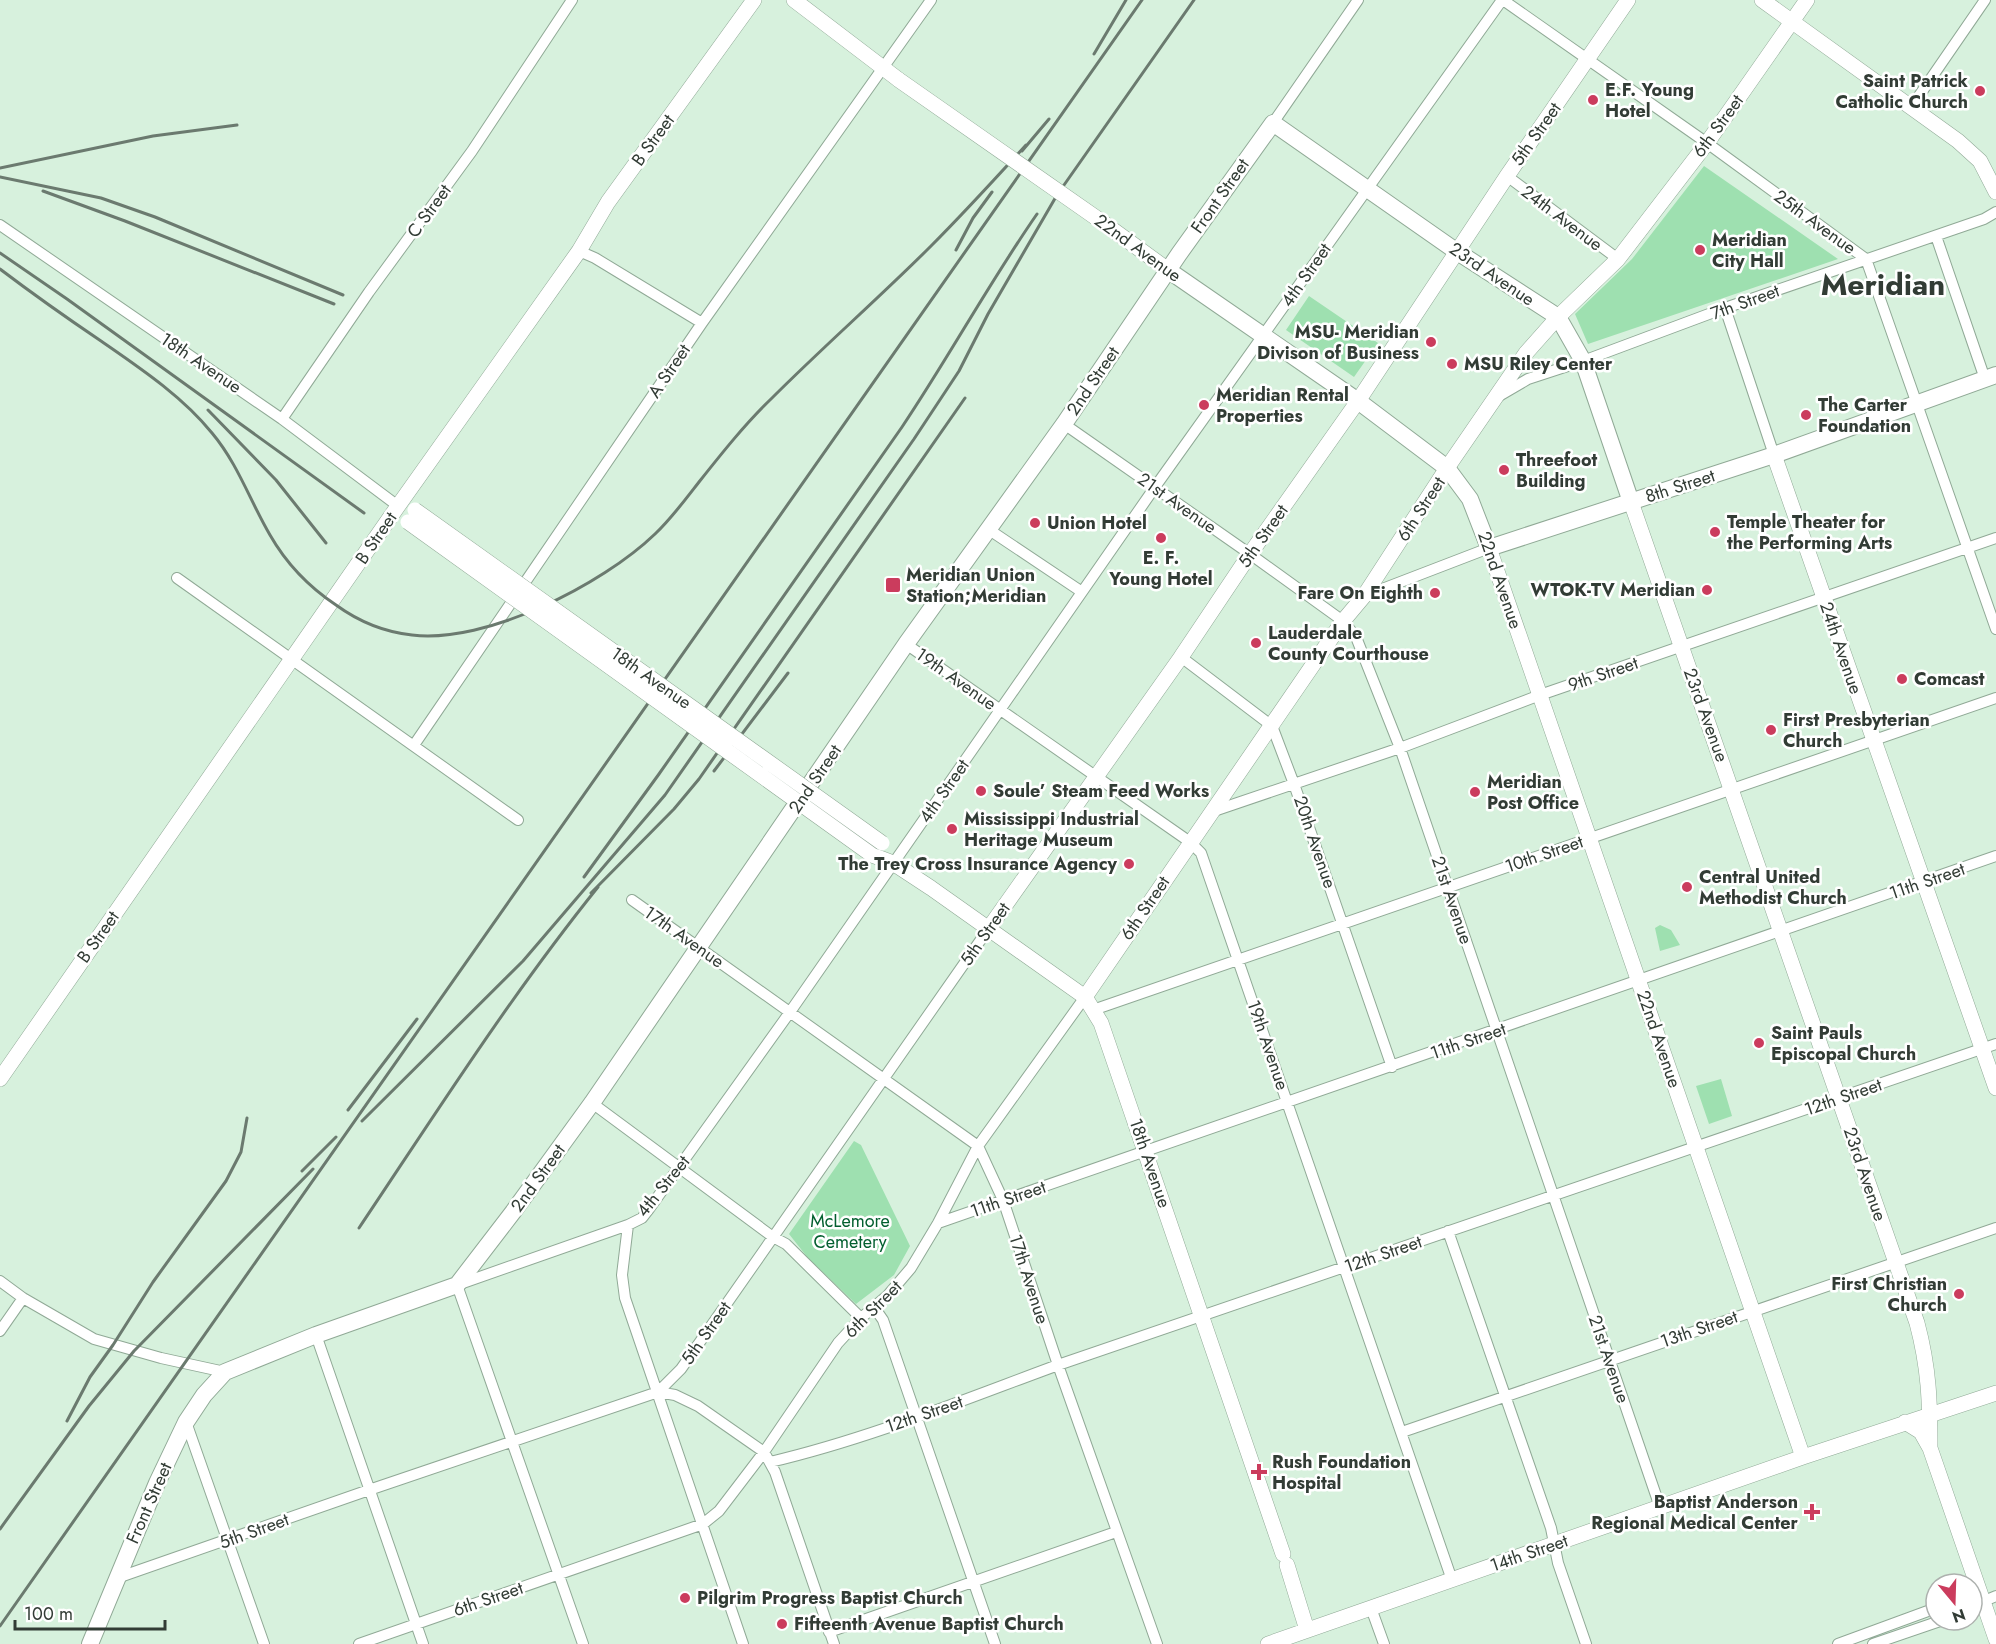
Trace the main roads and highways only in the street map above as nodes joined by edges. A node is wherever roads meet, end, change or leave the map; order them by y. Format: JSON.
{"nodes":[{"id":1,"x":1273,"y":123,"type":"joint"},
{"id":2,"x":1168,"y":270,"type":"junction"},
{"id":3,"x":1991,"y":377,"type":"edge"},
{"id":4,"x":1631,"y":502,"type":"junction"},
{"id":5,"x":1490,"y":548,"type":"joint"},
{"id":6,"x":457,"y":1285,"type":"joint"},
{"id":7,"x":225,"y":1372,"type":"joint"},
{"id":8,"x":90,"y":1644,"type":"edge"}],
"edges":[{"from":1,"to":2,"type":"main road","name":"Front Street"},
{"from":1,"to":4,"type":"main road","name":"23rd Avenue"},
{"from":2,"to":5,"type":"main road","name":"22nd Avenue"},
{"from":2,"to":6,"type":"main road","name":"2nd Street"},
{"from":3,"to":4,"type":"main road","name":"8th Street"},
{"from":4,"to":5,"type":"main road","name":"8th Street"},
{"from":6,"to":7,"type":"main road","name":"4th Street"},
{"from":7,"to":8,"type":"main road","name":"Front Street"}]}
